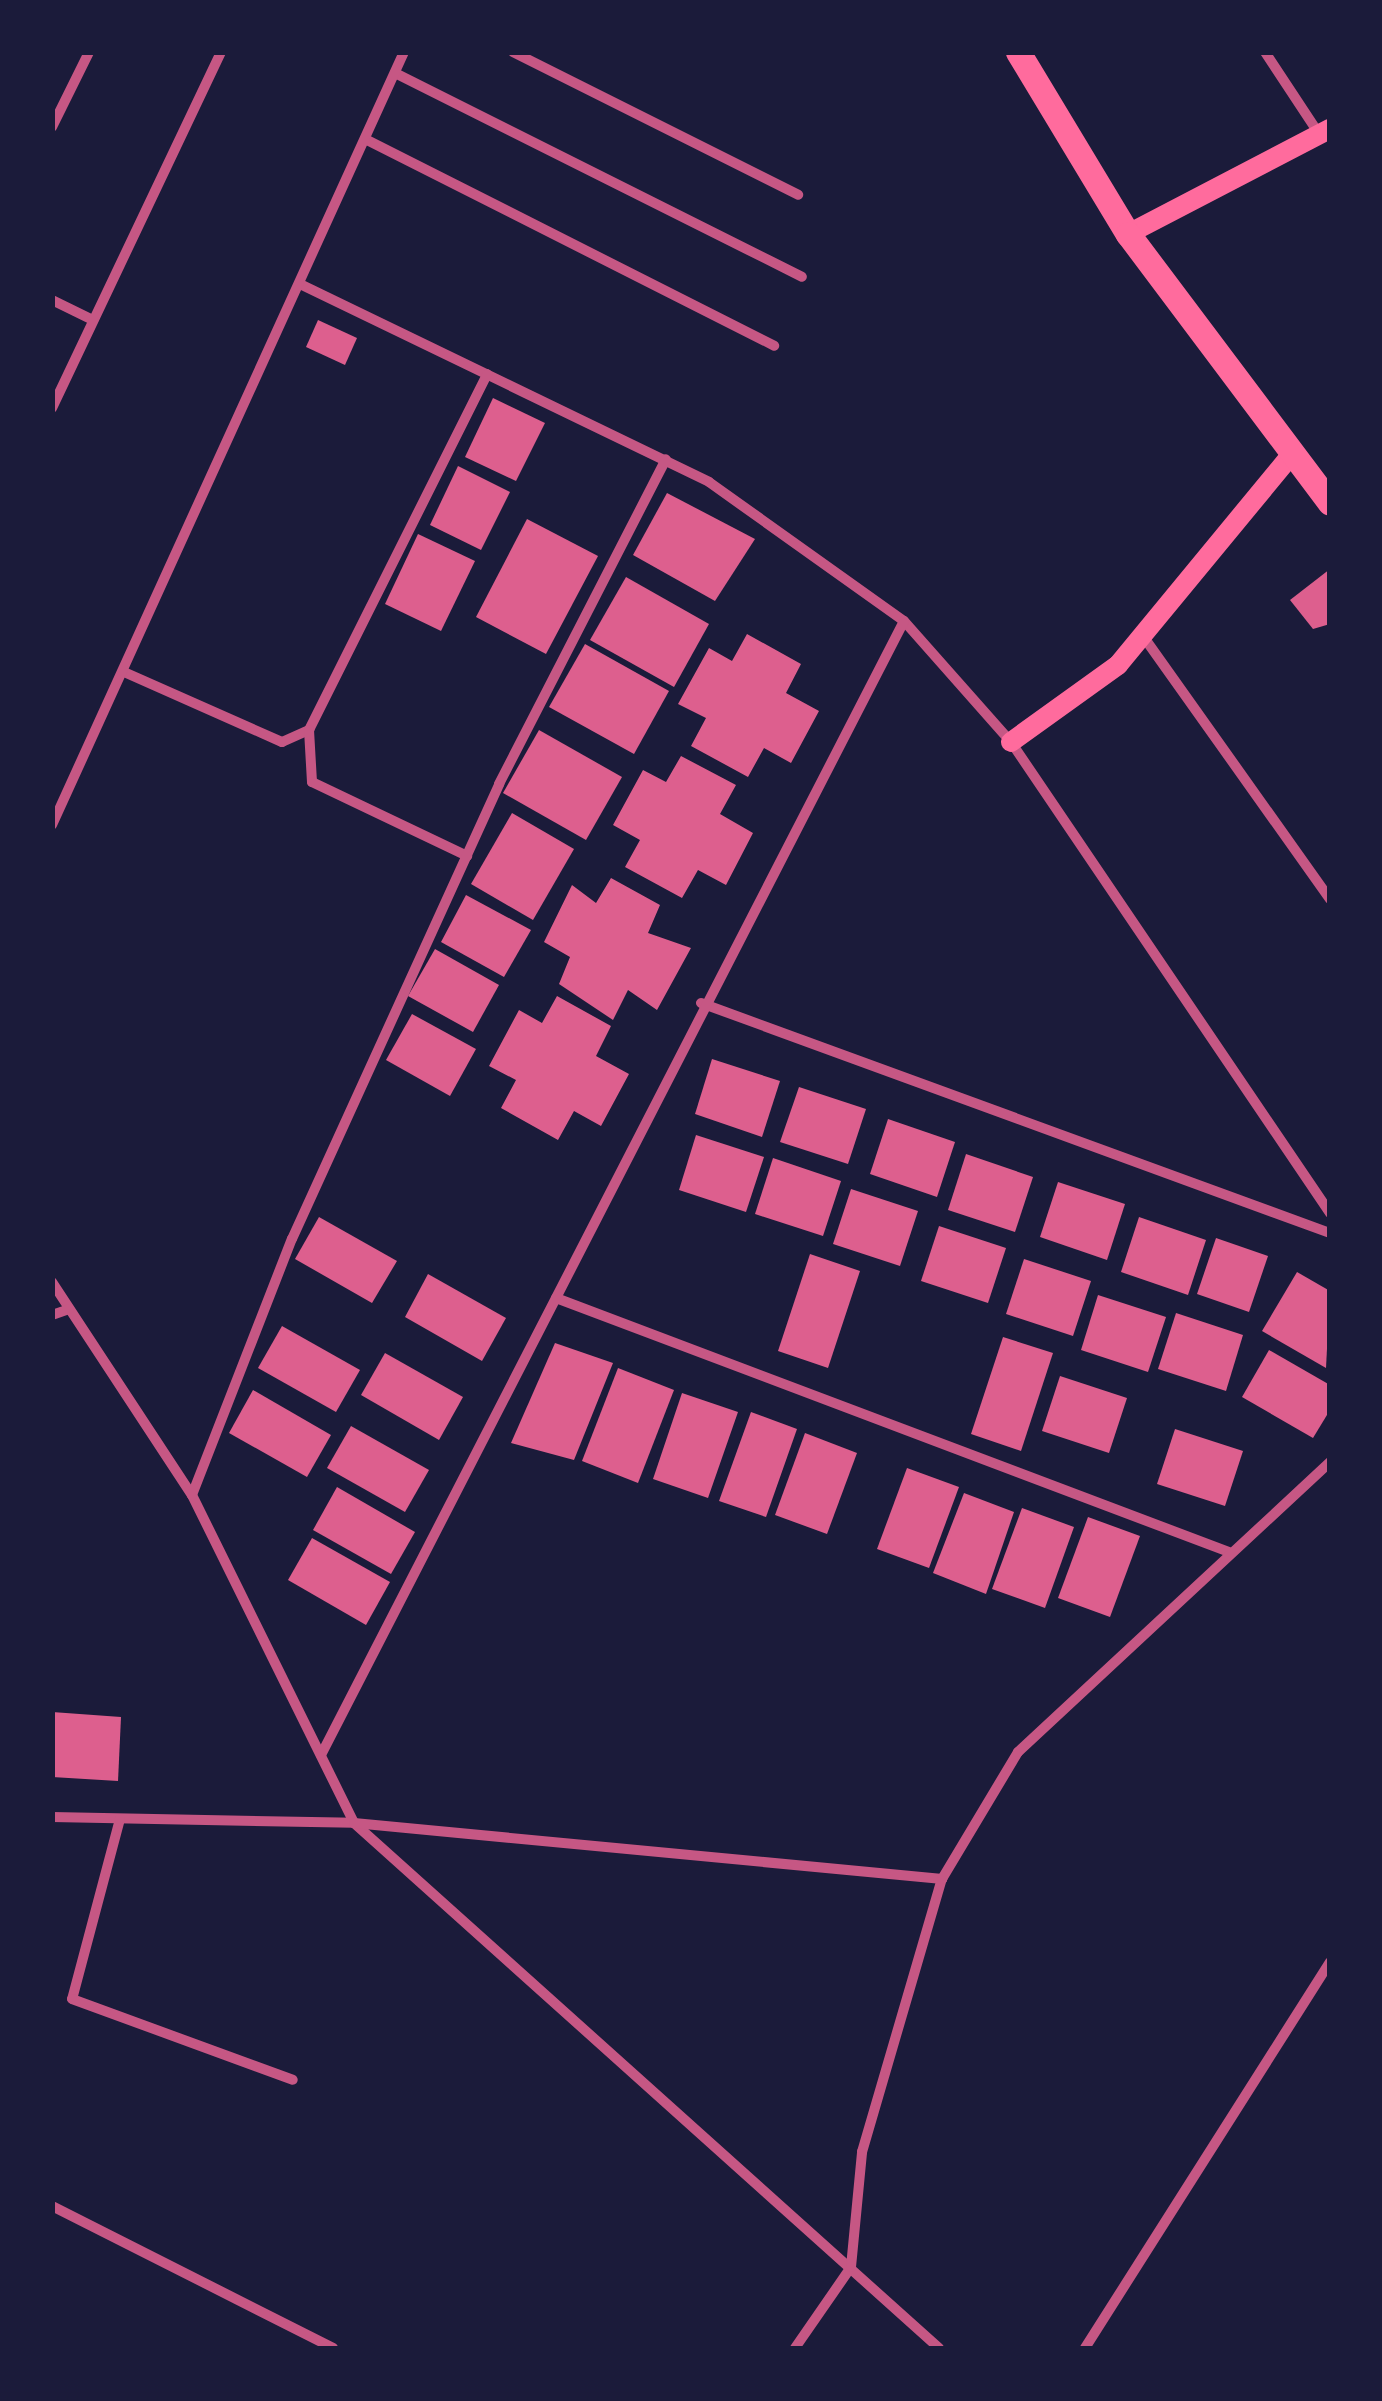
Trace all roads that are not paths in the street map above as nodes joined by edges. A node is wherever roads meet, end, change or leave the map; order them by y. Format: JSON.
{"nodes":[{"id":1,"x":90,"y":52,"type":"edge"},
{"id":2,"x":221,"y":52,"type":"edge"},
{"id":3,"x":404,"y":52,"type":"edge"},
{"id":4,"x":513,"y":52,"type":"edge"},
{"id":5,"x":1018,"y":52,"type":"edge"},
{"id":6,"x":1266,"y":52,"type":"edge"},
{"id":7,"x":394,"y":73,"type":"junction"},
{"id":8,"x":52,"y":127,"type":"edge"},
{"id":9,"x":1325,"y":132,"type":"edge"},
{"id":10,"x":369,"y":141,"type":"junction"},
{"id":11,"x":798,"y":196,"type":"dead end"},
{"id":12,"x":1128,"y":234,"type":"junction"},
{"id":13,"x":802,"y":276,"type":"dead end"},
{"id":14,"x":302,"y":285,"type":"junction"},
{"id":15,"x":52,"y":300,"type":"edge"},
{"id":16,"x":93,"y":320,"type":"junction"},
{"id":17,"x":774,"y":346,"type":"dead end"},
{"id":18,"x":487,"y":374,"type":"junction"},
{"id":19,"x":52,"y":408,"type":"edge"},
{"id":20,"x":1290,"y":456,"type":"junction"},
{"id":21,"x":666,"y":459,"type":"junction"},
{"id":22,"x":1330,"y":502,"type":"edge"},
{"id":23,"x":904,"y":620,"type":"junction"},
{"id":24,"x":1142,"y":636,"type":"junction"},
{"id":25,"x":124,"y":672,"type":"junction"},
{"id":26,"x":309,"y":730,"type":"junction"},
{"id":27,"x":1011,"y":742,"type":"junction"},
{"id":28,"x":52,"y":824,"type":"edge"},
{"id":29,"x":467,"y":856,"type":"junction"},
{"id":30,"x":1330,"y":899,"type":"edge"},
{"id":31,"x":701,"y":1004,"type":"junction"},
{"id":32,"x":1330,"y":1213,"type":"edge"},
{"id":33,"x":1330,"y":1234,"type":"edge"},
{"id":34,"x":52,"y":1282,"type":"edge"},
{"id":35,"x":556,"y":1298,"type":"junction"},
{"id":36,"x":69,"y":1310,"type":"junction"},
{"id":37,"x":52,"y":1316,"type":"edge"},
{"id":38,"x":1330,"y":1462,"type":"edge"},
{"id":39,"x":1319,"y":1472,"type":"junction"},
{"id":40,"x":1330,"y":1479,"type":"edge"},
{"id":41,"x":192,"y":1495,"type":"junction"},
{"id":42,"x":1229,"y":1552,"type":"junction"},
{"id":43,"x":321,"y":1755,"type":"junction"},
{"id":44,"x":52,"y":1817,"type":"edge"},
{"id":45,"x":120,"y":1819,"type":"junction"},
{"id":46,"x":354,"y":1823,"type":"junction"},
{"id":47,"x":942,"y":1880,"type":"junction"},
{"id":48,"x":1330,"y":1962,"type":"edge"},
{"id":49,"x":293,"y":2080,"type":"dead end"},
{"id":50,"x":52,"y":2206,"type":"edge"},
{"id":51,"x":851,"y":2266,"type":"junction"},
{"id":52,"x":333,"y":2348,"type":"edge"},
{"id":53,"x":795,"y":2348,"type":"edge"},
{"id":54,"x":939,"y":2348,"type":"edge"},
{"id":55,"x":1085,"y":2348,"type":"edge"}],
"edges":[{"from":1,"to":8,"type":"street"},
{"from":2,"to":16,"type":"street"},
{"from":3,"to":7,"type":"street"},
{"from":4,"to":11,"type":"street"},
{"from":5,"to":12,"type":"main road"},
{"from":6,"to":9,"type":"street"},
{"from":7,"to":10,"type":"street"},
{"from":7,"to":13,"type":"street"},
{"from":9,"to":12,"type":"main road"},
{"from":10,"to":14,"type":"street"},
{"from":10,"to":17,"type":"street"},
{"from":12,"to":20,"type":"main road"},
{"from":14,"to":18,"type":"street"},
{"from":14,"to":25,"type":"street"},
{"from":15,"to":16,"type":"street"},
{"from":16,"to":19,"type":"street"},
{"from":18,"to":21,"type":"street"},
{"from":18,"to":26,"type":"street"},
{"from":20,"to":22,"type":"main road"},
{"from":20,"to":24,"type":"main road"},
{"from":21,"to":23,"type":"street"},
{"from":21,"to":29,"type":"street"},
{"from":23,"to":27,"type":"street"},
{"from":23,"to":31,"type":"street"},
{"from":24,"to":27,"type":"main road"},
{"from":24,"to":30,"type":"street"},
{"from":25,"to":26,"type":"street"},
{"from":25,"to":28,"type":"street"},
{"from":26,"to":29,"type":"street"},
{"from":27,"to":32,"type":"street"},
{"from":29,"to":41,"type":"street"},
{"from":31,"to":33,"type":"street"},
{"from":31,"to":35,"type":"street"},
{"from":34,"to":36,"type":"street"},
{"from":35,"to":42,"type":"street"},
{"from":35,"to":43,"type":"street"},
{"from":36,"to":37,"type":"street"},
{"from":36,"to":41,"type":"street"},
{"from":38,"to":39,"type":"street"},
{"from":39,"to":40,"type":"street"},
{"from":39,"to":42,"type":"street"},
{"from":41,"to":43,"type":"street"},
{"from":42,"to":47,"type":"street"},
{"from":43,"to":46,"type":"street"},
{"from":44,"to":45,"type":"street"},
{"from":45,"to":46,"type":"street"},
{"from":45,"to":49,"type":"street"},
{"from":46,"to":47,"type":"street"},
{"from":46,"to":51,"type":"street"},
{"from":47,"to":51,"type":"street"},
{"from":48,"to":55,"type":"street"},
{"from":50,"to":52,"type":"street"},
{"from":51,"to":53,"type":"street"},
{"from":51,"to":54,"type":"street"}]}
